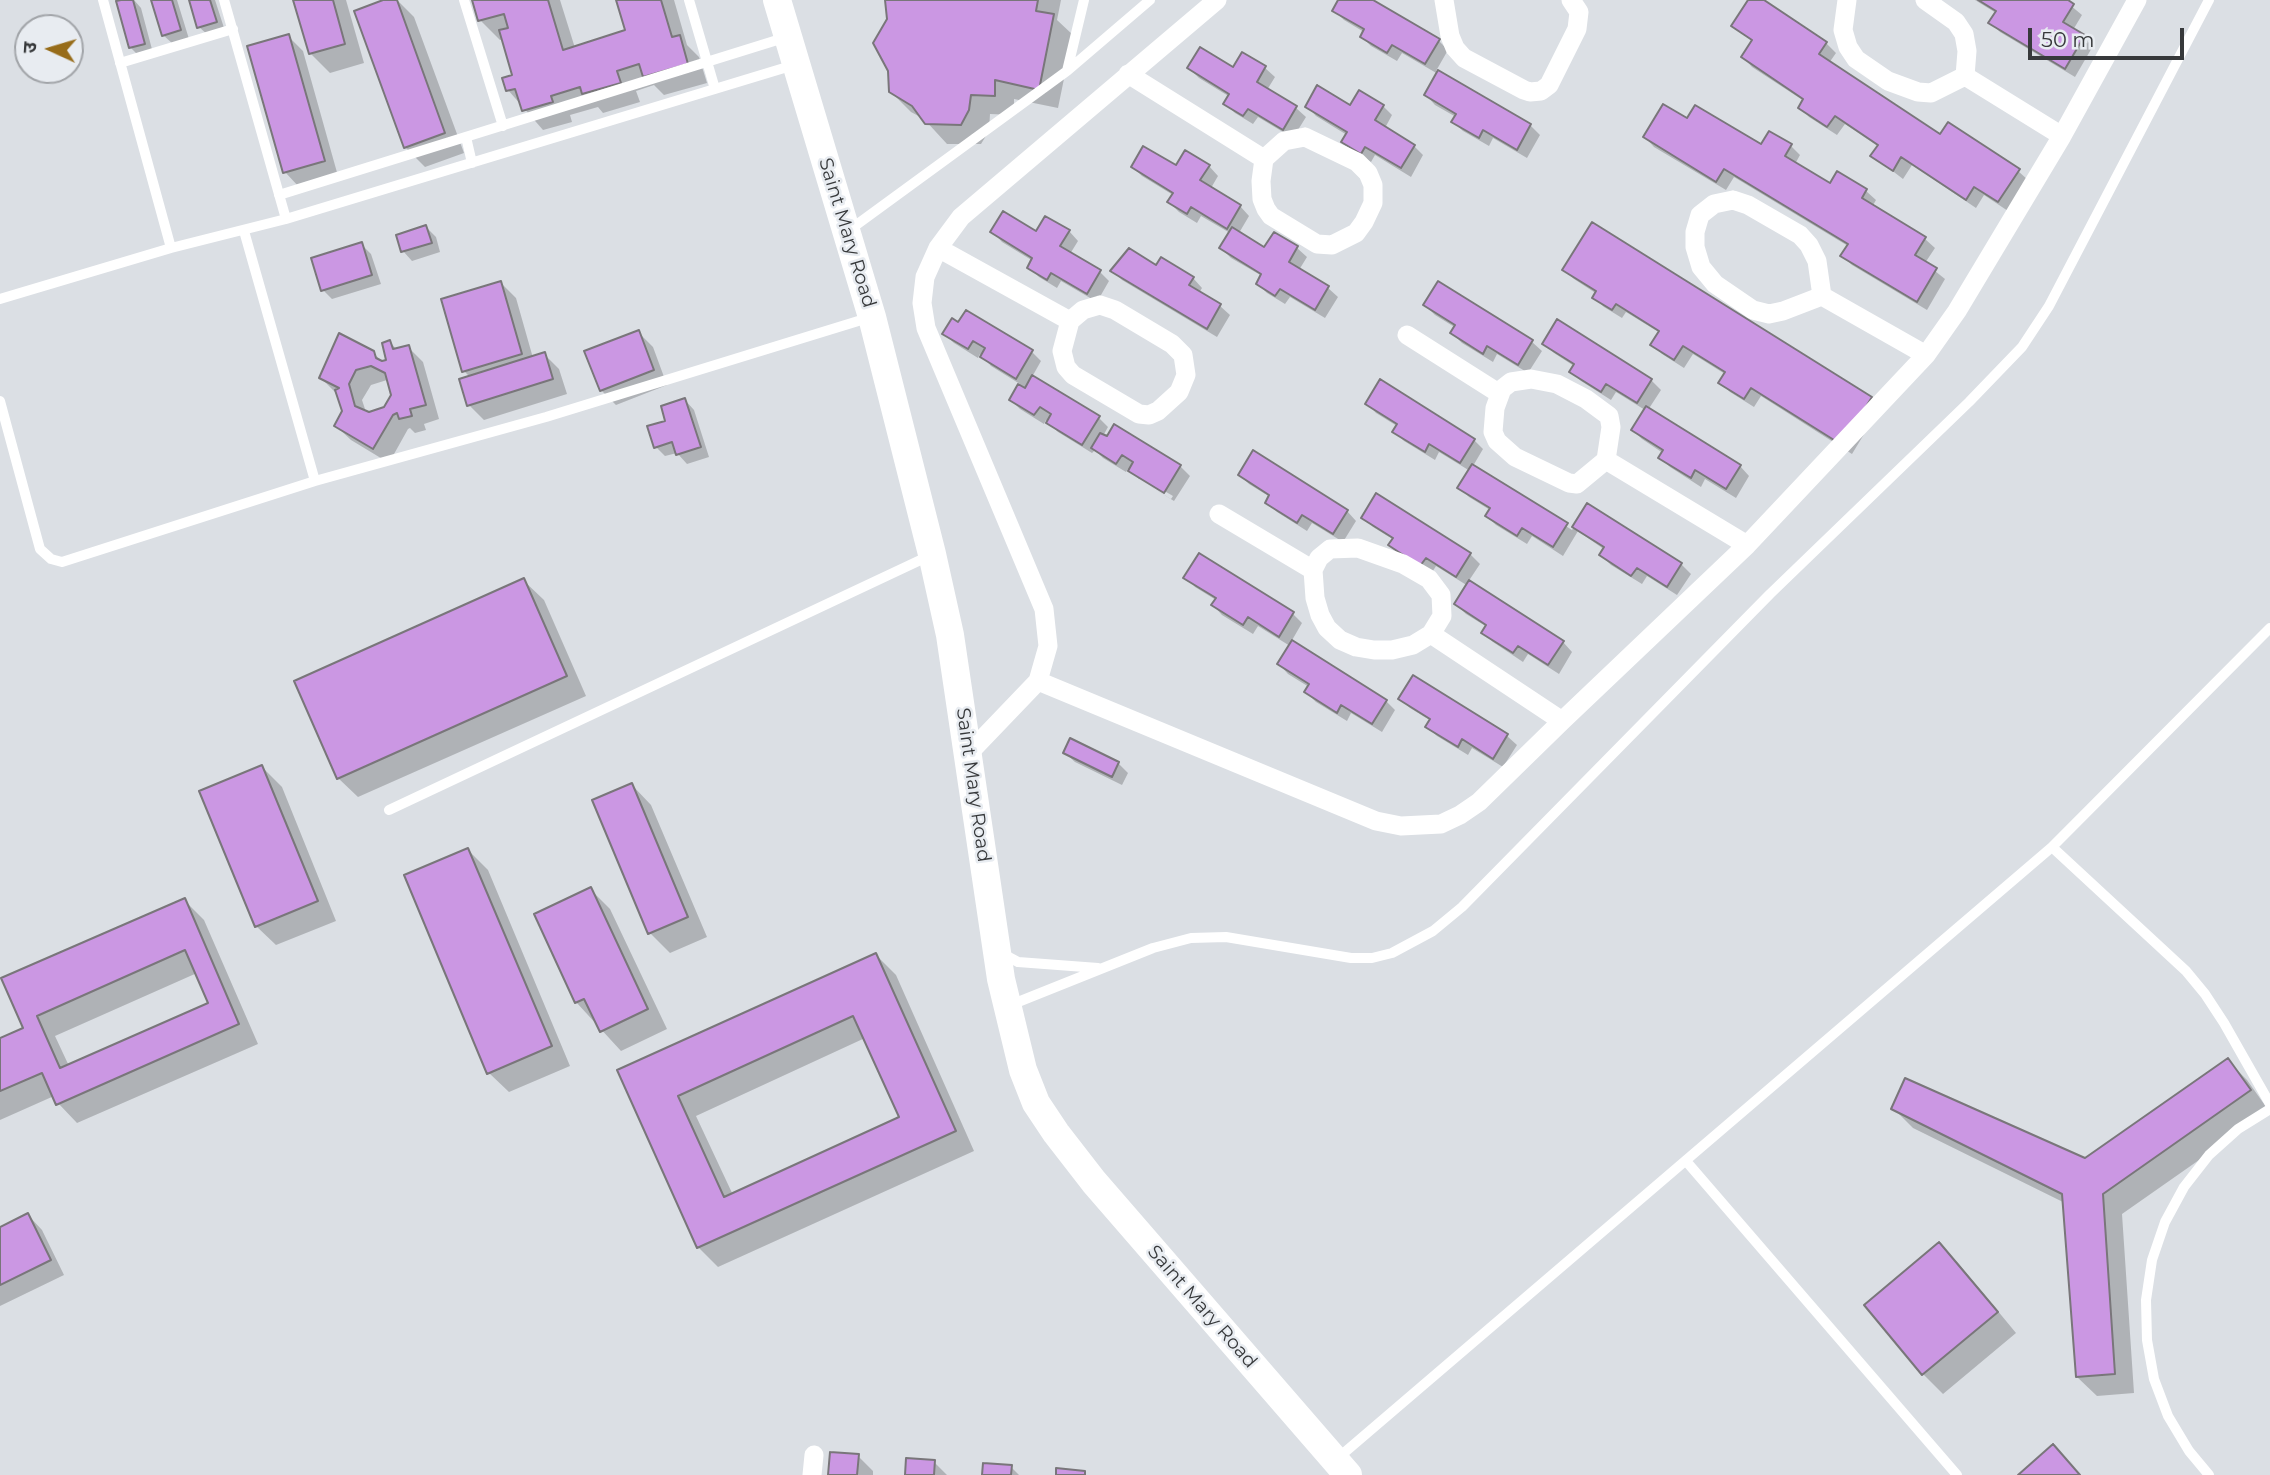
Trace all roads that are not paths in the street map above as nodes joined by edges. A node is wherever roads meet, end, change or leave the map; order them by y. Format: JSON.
{"nodes":[{"id":1,"x":103,"y":0,"type":"edge"},
{"id":2,"x":224,"y":0,"type":"edge"},
{"id":3,"x":464,"y":0,"type":"edge"},
{"id":4,"x":689,"y":0,"type":"edge"},
{"id":5,"x":777,"y":0,"type":"edge"},
{"id":6,"x":1084,"y":0,"type":"edge"},
{"id":7,"x":1150,"y":0,"type":"edge"},
{"id":8,"x":1217,"y":0,"type":"edge"},
{"id":9,"x":1444,"y":0,"type":"edge"},
{"id":10,"x":1571,"y":0,"type":"edge"},
{"id":11,"x":1847,"y":0,"type":"edge"},
{"id":12,"x":1925,"y":0,"type":"edge"},
{"id":13,"x":2137,"y":0,"type":"edge"},
{"id":14,"x":2209,"y":0,"type":"edge"},
{"id":15,"x":233,"y":29,"type":"junction"},
{"id":16,"x":788,"y":36,"type":"junction"},
{"id":17,"x":707,"y":62,"type":"junction"},
{"id":18,"x":120,"y":63,"type":"junction"},
{"id":19,"x":796,"y":64,"type":"junction"},
{"id":20,"x":1067,"y":71,"type":"junction"},
{"id":21,"x":1128,"y":74,"type":"junction"},
{"id":22,"x":1965,"y":76,"type":"junction"},
{"id":23,"x":715,"y":89,"type":"junction"},
{"id":24,"x":503,"y":126,"type":"junction"},
{"id":25,"x":2062,"y":136,"type":"junction"},
{"id":26,"x":466,"y":137,"type":"junction"},
{"id":27,"x":1264,"y":159,"type":"junction"},
{"id":28,"x":472,"y":163,"type":"junction"},
{"id":29,"x":279,"y":195,"type":"junction"},
{"id":30,"x":286,"y":219,"type":"junction"},
{"id":31,"x":244,"y":231,"type":"junction"},
{"id":32,"x":848,"y":231,"type":"junction"},
{"id":33,"x":171,"y":247,"type":"junction"},
{"id":34,"x":938,"y":248,"type":"junction"},
{"id":35,"x":1822,"y":296,"type":"junction"},
{"id":36,"x":0,"y":299,"type":"edge"},
{"id":37,"x":872,"y":317,"type":"junction"},
{"id":38,"x":1070,"y":321,"type":"junction"},
{"id":39,"x":1407,"y":335,"type":"dead end"},
{"id":40,"x":1926,"y":355,"type":"junction"},
{"id":41,"x":1500,"y":394,"type":"junction"},
{"id":42,"x":0,"y":401,"type":"edge"},
{"id":43,"x":1606,"y":460,"type":"junction"},
{"id":44,"x":315,"y":481,"type":"junction"},
{"id":45,"x":1219,"y":513,"type":"dead end"},
{"id":46,"x":1747,"y":545,"type":"junction"},
{"id":47,"x":932,"y":555,"type":"junction"},
{"id":48,"x":1313,"y":570,"type":"junction"},
{"id":49,"x":2270,"y":628,"type":"edge"},
{"id":50,"x":1431,"y":634,"type":"junction"},
{"id":51,"x":1038,"y":681,"type":"junction"},
{"id":52,"x":1562,"y":721,"type":"junction"},
{"id":53,"x":969,"y":753,"type":"junction"},
{"id":54,"x":389,"y":810,"type":"dead end"},
{"id":55,"x":2052,"y":847,"type":"junction"},
{"id":56,"x":997,"y":950,"type":"junction"},
{"id":57,"x":1101,"y":969,"type":"junction"},
{"id":58,"x":1006,"y":1007,"type":"junction"},
{"id":59,"x":2270,"y":1106,"type":"edge"},
{"id":60,"x":1686,"y":1161,"type":"junction"},
{"id":61,"x":814,"y":1455,"type":"dead end"},
{"id":62,"x":1342,"y":1468,"type":"edge"},
{"id":63,"x":812,"y":1475,"type":"edge"},
{"id":64,"x":1957,"y":1475,"type":"edge"},
{"id":65,"x":2209,"y":1475,"type":"edge"}],
"edges":[{"from":1,"to":18,"type":"lane"},
{"from":2,"to":15,"type":"lane"},
{"from":3,"to":24,"type":"lane"},
{"from":4,"to":17,"type":"lane"},
{"from":5,"to":16,"type":"street","name":"Saint Mary Road"},
{"from":6,"to":20,"type":"lane"},
{"from":7,"to":20,"type":"lane"},
{"from":8,"to":21,"type":"street"},
{"from":9,"to":10,"type":"street"},
{"from":11,"to":22,"type":"street"},
{"from":12,"to":22,"type":"street"},
{"from":13,"to":25,"type":"street"},
{"from":14,"to":57,"type":"lane"},
{"from":15,"to":18,"type":"lane"},
{"from":15,"to":29,"type":"lane"},
{"from":16,"to":17,"type":"lane"},
{"from":16,"to":19,"type":"street","name":"Saint Mary Road"},
{"from":17,"to":23,"type":"lane"},
{"from":17,"to":24,"type":"lane"},
{"from":18,"to":33,"type":"lane"},
{"from":19,"to":23,"type":"lane"},
{"from":19,"to":32,"type":"street","name":"Saint Mary Road"},
{"from":20,"to":32,"type":"lane"},
{"from":21,"to":27,"type":"street"},
{"from":21,"to":34,"type":"street"},
{"from":22,"to":25,"type":"street"},
{"from":23,"to":28,"type":"lane"},
{"from":24,"to":26,"type":"lane"},
{"from":25,"to":40,"type":"street"},
{"from":26,"to":28,"type":"lane"},
{"from":26,"to":29,"type":"lane"},
{"from":27,"to":27,"type":"street"},
{"from":28,"to":30,"type":"lane"},
{"from":29,"to":30,"type":"lane"},
{"from":30,"to":31,"type":"lane"},
{"from":31,"to":33,"type":"lane"},
{"from":31,"to":44,"type":"lane"},
{"from":32,"to":37,"type":"street","name":"Saint Mary Road"},
{"from":33,"to":36,"type":"lane"},
{"from":34,"to":38,"type":"street"},
{"from":34,"to":51,"type":"street"},
{"from":35,"to":35,"type":"street"},
{"from":35,"to":40,"type":"street"},
{"from":37,"to":44,"type":"lane"},
{"from":37,"to":47,"type":"street","name":"Saint Mary Road"},
{"from":38,"to":38,"type":"street"},
{"from":39,"to":41,"type":"street"},
{"from":40,"to":46,"type":"street"},
{"from":41,"to":43,"type":"street"},
{"from":41,"to":43,"type":"street"},
{"from":42,"to":44,"type":"lane"},
{"from":43,"to":46,"type":"street"},
{"from":45,"to":48,"type":"street"},
{"from":46,"to":52,"type":"street"},
{"from":47,"to":53,"type":"street","name":"Saint Mary Road"},
{"from":47,"to":54,"type":"lane"},
{"from":48,"to":50,"type":"street"},
{"from":48,"to":50,"type":"street"},
{"from":49,"to":55,"type":"lane"},
{"from":50,"to":52,"type":"street"},
{"from":51,"to":52,"type":"street"},
{"from":51,"to":53,"type":"street"},
{"from":53,"to":56,"type":"street","name":"Saint Mary Road"},
{"from":55,"to":59,"type":"lane"},
{"from":55,"to":60,"type":"lane"},
{"from":56,"to":57,"type":"lane"},
{"from":56,"to":58,"type":"street","name":"Saint Mary Road"},
{"from":57,"to":58,"type":"lane"},
{"from":58,"to":62,"type":"street","name":"Saint Mary Road"},
{"from":59,"to":65,"type":"lane"},
{"from":60,"to":62,"type":"lane"},
{"from":60,"to":64,"type":"lane"},
{"from":61,"to":63,"type":"street"}]}
